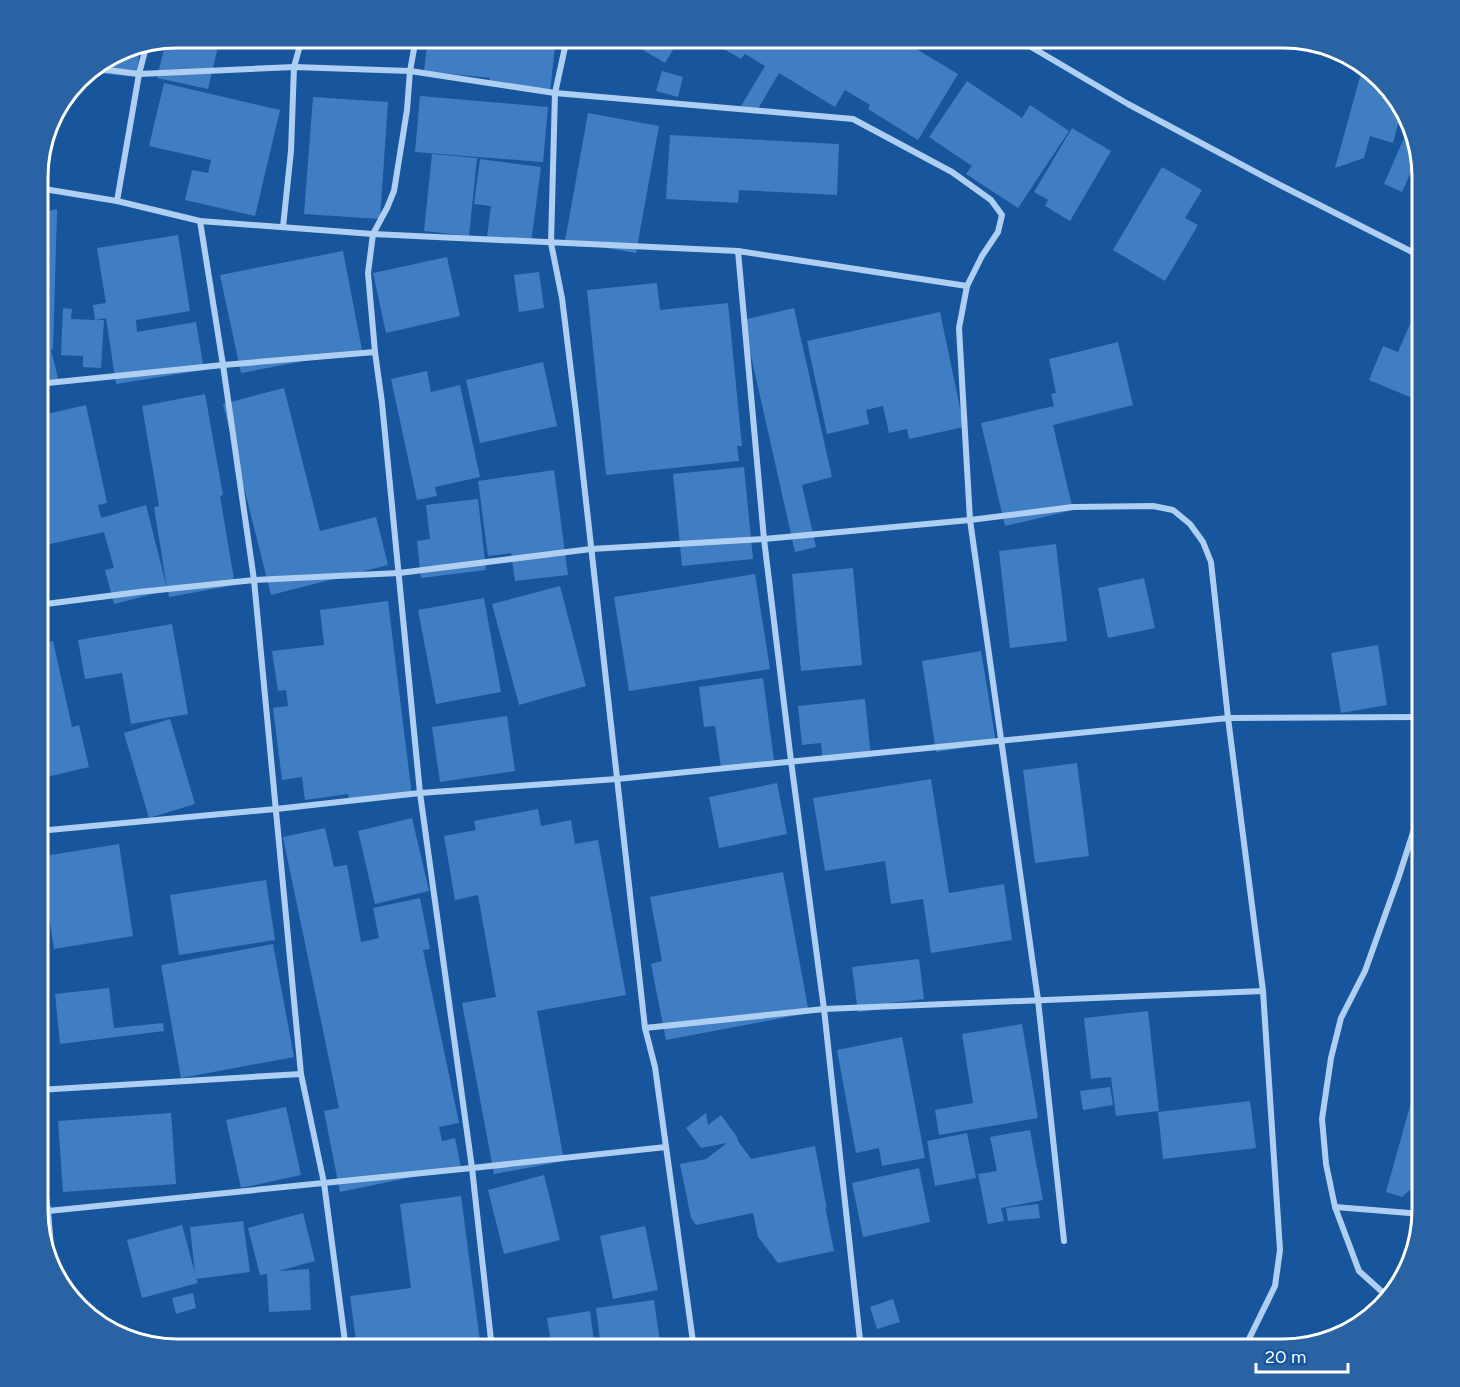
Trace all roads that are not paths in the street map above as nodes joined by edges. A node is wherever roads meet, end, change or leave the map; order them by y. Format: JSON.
{"nodes":[{"id":1,"x":299,"y":48,"type":"edge"},
{"id":2,"x":414,"y":48,"type":"edge"},
{"id":3,"x":565,"y":48,"type":"edge"},
{"id":4,"x":1033,"y":48,"type":"edge"},
{"id":5,"x":145,"y":52,"type":"edge"},
{"id":6,"x":294,"y":68,"type":"junction"},
{"id":7,"x":105,"y":70,"type":"edge"},
{"id":8,"x":410,"y":71,"type":"junction"},
{"id":9,"x":139,"y":74,"type":"junction"},
{"id":10,"x":555,"y":93,"type":"junction"},
{"id":11,"x":48,"y":190,"type":"edge"},
{"id":12,"x":117,"y":201,"type":"junction"},
{"id":13,"x":200,"y":221,"type":"junction"},
{"id":14,"x":283,"y":227,"type":"junction"},
{"id":15,"x":373,"y":234,"type":"junction"},
{"id":16,"x":551,"y":243,"type":"junction"},
{"id":17,"x":738,"y":251,"type":"junction"},
{"id":18,"x":1412,"y":252,"type":"edge"},
{"id":19,"x":967,"y":286,"type":"junction"},
{"id":20,"x":375,"y":352,"type":"junction"},
{"id":21,"x":223,"y":365,"type":"junction"},
{"id":22,"x":48,"y":383,"type":"edge"},
{"id":23,"x":970,"y":519,"type":"junction"},
{"id":24,"x":764,"y":539,"type":"junction"},
{"id":25,"x":591,"y":549,"type":"junction"},
{"id":26,"x":399,"y":573,"type":"junction"},
{"id":27,"x":254,"y":580,"type":"junction"},
{"id":28,"x":48,"y":604,"type":"edge"},
{"id":29,"x":1412,"y":717,"type":"edge"},
{"id":30,"x":1228,"y":718,"type":"junction"},
{"id":31,"x":1002,"y":741,"type":"junction"},
{"id":32,"x":791,"y":761,"type":"junction"},
{"id":33,"x":617,"y":778,"type":"junction"},
{"id":34,"x":420,"y":793,"type":"junction"},
{"id":35,"x":276,"y":809,"type":"junction"},
{"id":36,"x":48,"y":830,"type":"edge"},
{"id":37,"x":1412,"y":836,"type":"edge"},
{"id":38,"x":1263,"y":991,"type":"junction"},
{"id":39,"x":1038,"y":1000,"type":"junction"},
{"id":40,"x":824,"y":1009,"type":"junction"},
{"id":41,"x":645,"y":1028,"type":"junction"},
{"id":42,"x":301,"y":1074,"type":"junction"},
{"id":43,"x":48,"y":1089,"type":"edge"},
{"id":44,"x":666,"y":1147,"type":"junction"},
{"id":45,"x":472,"y":1168,"type":"junction"},
{"id":46,"x":324,"y":1183,"type":"junction"},
{"id":47,"x":1335,"y":1207,"type":"junction"},
{"id":48,"x":48,"y":1211,"type":"joint"},
{"id":49,"x":1412,"y":1213,"type":"edge"},
{"id":50,"x":51,"y":1237,"type":"edge"},
{"id":51,"x":1064,"y":1241,"type":"dead end"},
{"id":52,"x":1382,"y":1292,"type":"edge"},
{"id":53,"x":345,"y":1339,"type":"edge"},
{"id":54,"x":491,"y":1339,"type":"edge"},
{"id":55,"x":693,"y":1339,"type":"edge"},
{"id":56,"x":860,"y":1339,"type":"edge"},
{"id":57,"x":1249,"y":1339,"type":"edge"}],
"edges":[{"from":1,"to":6,"type":"street"},
{"from":2,"to":8,"type":"street"},
{"from":3,"to":10,"type":"street"},
{"from":4,"to":18,"type":"street"},
{"from":5,"to":9,"type":"street"},
{"from":6,"to":8,"type":"street"},
{"from":6,"to":9,"type":"street"},
{"from":6,"to":14,"type":"street"},
{"from":7,"to":9,"type":"street"},
{"from":8,"to":10,"type":"street"},
{"from":8,"to":15,"type":"street"},
{"from":9,"to":12,"type":"street"},
{"from":10,"to":16,"type":"street"},
{"from":10,"to":19,"type":"street"},
{"from":11,"to":12,"type":"street"},
{"from":12,"to":13,"type":"street"},
{"from":13,"to":14,"type":"street"},
{"from":13,"to":21,"type":"street"},
{"from":14,"to":15,"type":"street"},
{"from":15,"to":16,"type":"street"},
{"from":15,"to":20,"type":"street"},
{"from":16,"to":17,"type":"street"},
{"from":16,"to":25,"type":"street"},
{"from":17,"to":19,"type":"street"},
{"from":17,"to":24,"type":"street"},
{"from":19,"to":23,"type":"street"},
{"from":20,"to":21,"type":"street"},
{"from":20,"to":26,"type":"street"},
{"from":21,"to":22,"type":"street"},
{"from":21,"to":27,"type":"street"},
{"from":23,"to":24,"type":"street"},
{"from":23,"to":30,"type":"street"},
{"from":23,"to":31,"type":"street"},
{"from":24,"to":25,"type":"street"},
{"from":24,"to":32,"type":"street"},
{"from":25,"to":26,"type":"street"},
{"from":25,"to":33,"type":"street"},
{"from":26,"to":27,"type":"street"},
{"from":26,"to":34,"type":"street"},
{"from":27,"to":28,"type":"street"},
{"from":27,"to":35,"type":"street"},
{"from":29,"to":30,"type":"street"},
{"from":30,"to":31,"type":"street"},
{"from":30,"to":38,"type":"street"},
{"from":31,"to":32,"type":"street"},
{"from":31,"to":39,"type":"street"},
{"from":32,"to":33,"type":"street"},
{"from":32,"to":40,"type":"street"},
{"from":33,"to":34,"type":"street"},
{"from":33,"to":41,"type":"street"},
{"from":34,"to":35,"type":"street"},
{"from":34,"to":45,"type":"street"},
{"from":35,"to":36,"type":"street"},
{"from":35,"to":42,"type":"street"},
{"from":37,"to":47,"type":"street"},
{"from":38,"to":39,"type":"street"},
{"from":38,"to":57,"type":"street"},
{"from":39,"to":40,"type":"street"},
{"from":39,"to":51,"type":"street"},
{"from":40,"to":41,"type":"street"},
{"from":40,"to":56,"type":"street"},
{"from":41,"to":44,"type":"street"},
{"from":42,"to":43,"type":"street"},
{"from":42,"to":46,"type":"street"},
{"from":44,"to":45,"type":"street"},
{"from":44,"to":55,"type":"street"},
{"from":45,"to":46,"type":"street"},
{"from":45,"to":54,"type":"street"},
{"from":46,"to":48,"type":"street"},
{"from":46,"to":53,"type":"street"},
{"from":47,"to":49,"type":"street"},
{"from":47,"to":52,"type":"street"},
{"from":48,"to":50,"type":"street"}]}
